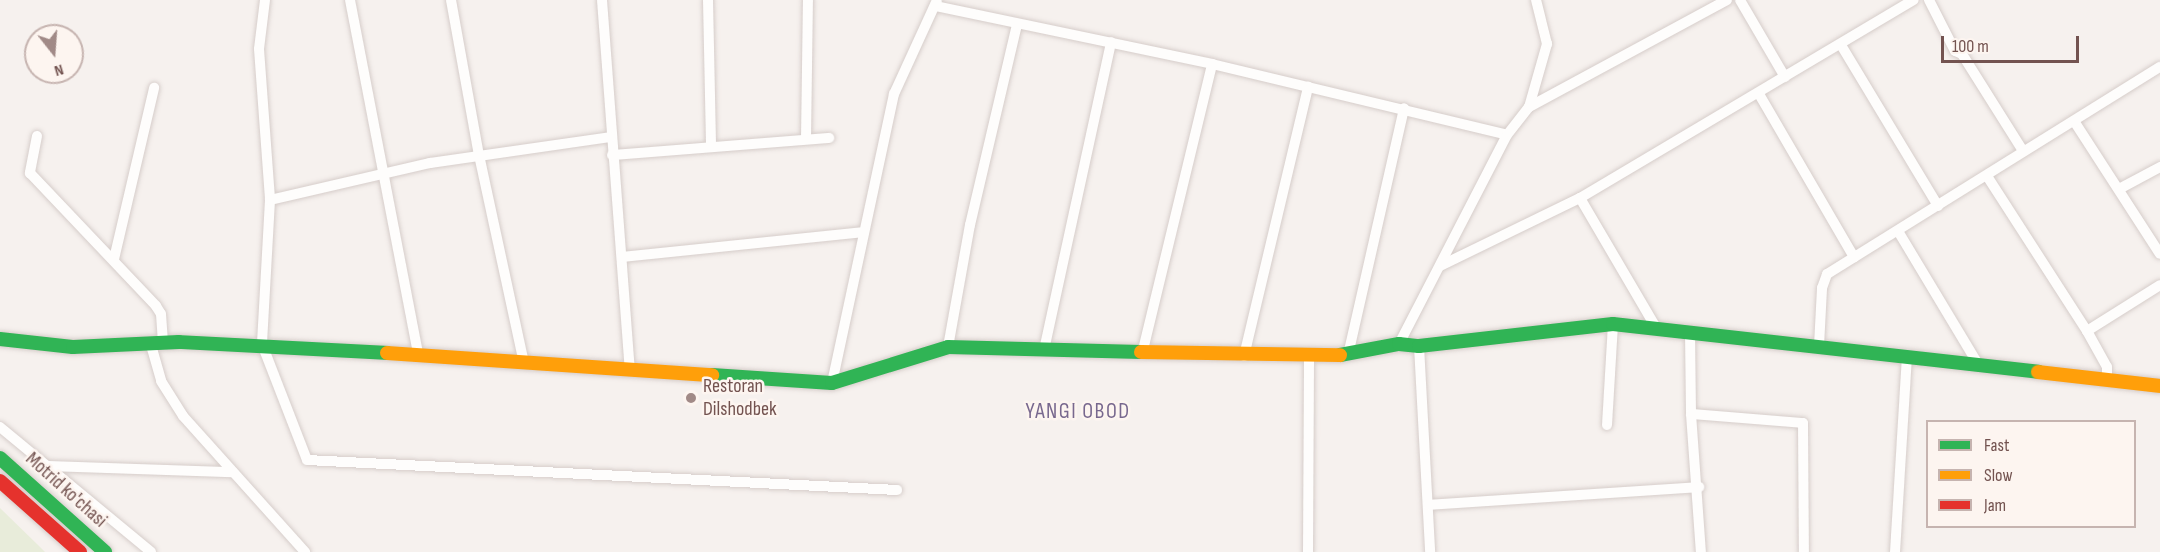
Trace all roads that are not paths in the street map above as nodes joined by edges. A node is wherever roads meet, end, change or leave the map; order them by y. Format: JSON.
{"nodes":[{"id":1,"x":265,"y":0,"type":"edge"},
{"id":2,"x":350,"y":0,"type":"edge"},
{"id":3,"x":451,"y":0,"type":"edge"},
{"id":4,"x":602,"y":0,"type":"edge"},
{"id":5,"x":708,"y":0,"type":"edge"},
{"id":6,"x":808,"y":0,"type":"edge"},
{"id":7,"x":1536,"y":0,"type":"edge"},
{"id":8,"x":1727,"y":0,"type":"edge"},
{"id":9,"x":1740,"y":0,"type":"edge"},
{"id":10,"x":1914,"y":0,"type":"edge"},
{"id":11,"x":1929,"y":0,"type":"edge"},
{"id":12,"x":936,"y":3,"type":"edge"},
{"id":13,"x":1017,"y":24,"type":"junction"},
{"id":14,"x":1111,"y":42,"type":"junction"},
{"id":15,"x":1841,"y":45,"type":"junction"},
{"id":16,"x":1212,"y":64,"type":"junction"},
{"id":17,"x":2160,"y":68,"type":"edge"},
{"id":18,"x":1785,"y":77,"type":"junction"},
{"id":19,"x":1308,"y":87,"type":"junction"},
{"id":20,"x":154,"y":88,"type":"dead end"},
{"id":21,"x":1759,"y":94,"type":"junction"},
{"id":22,"x":1529,"y":107,"type":"junction"},
{"id":23,"x":1404,"y":108,"type":"junction"},
{"id":24,"x":2074,"y":121,"type":"junction"},
{"id":25,"x":1508,"y":135,"type":"junction"},
{"id":26,"x":37,"y":136,"type":"dead end"},
{"id":27,"x":610,"y":136,"type":"junction"},
{"id":28,"x":829,"y":138,"type":"dead end"},
{"id":29,"x":806,"y":139,"type":"junction"},
{"id":30,"x":711,"y":145,"type":"junction"},
{"id":31,"x":2024,"y":151,"type":"junction"},
{"id":32,"x":479,"y":155,"type":"junction"},
{"id":33,"x":612,"y":155,"type":"junction"},
{"id":34,"x":2160,"y":167,"type":"edge"},
{"id":35,"x":384,"y":174,"type":"junction"},
{"id":36,"x":1987,"y":176,"type":"junction"},
{"id":37,"x":2120,"y":189,"type":"junction"},
{"id":38,"x":1580,"y":198,"type":"junction"},
{"id":39,"x":270,"y":200,"type":"junction"},
{"id":40,"x":1938,"y":206,"type":"junction"},
{"id":41,"x":1898,"y":231,"type":"junction"},
{"id":42,"x":862,"y":232,"type":"junction"},
{"id":43,"x":2160,"y":254,"type":"edge"},
{"id":44,"x":622,"y":257,"type":"junction"},
{"id":45,"x":1854,"y":257,"type":"junction"},
{"id":46,"x":114,"y":259,"type":"junction"},
{"id":47,"x":1440,"y":266,"type":"junction"},
{"id":48,"x":2160,"y":285,"type":"edge"},
{"id":49,"x":1613,"y":324,"type":"junction"},
{"id":50,"x":1657,"y":328,"type":"junction"},
{"id":51,"x":2087,"y":331,"type":"junction"},
{"id":52,"x":1690,"y":332,"type":"junction"},
{"id":53,"x":0,"y":339,"type":"edge"},
{"id":54,"x":157,"y":344,"type":"junction"},
{"id":55,"x":1399,"y":344,"type":"junction"},
{"id":56,"x":262,"y":345,"type":"junction"},
{"id":57,"x":1419,"y":346,"type":"junction"},
{"id":58,"x":1819,"y":346,"type":"junction"},
{"id":59,"x":948,"y":347,"type":"junction"},
{"id":60,"x":1044,"y":350,"type":"junction"},
{"id":61,"x":418,"y":353,"type":"junction"},
{"id":62,"x":1142,"y":354,"type":"junction"},
{"id":63,"x":1348,"y":355,"type":"junction"},
{"id":64,"x":1244,"y":356,"type":"junction"},
{"id":65,"x":1309,"y":356,"type":"junction"},
{"id":66,"x":1907,"y":356,"type":"junction"},
{"id":67,"x":524,"y":363,"type":"junction"},
{"id":68,"x":1978,"y":364,"type":"junction"},
{"id":69,"x":630,"y":370,"type":"junction"},
{"id":70,"x":2107,"y":379,"type":"junction"},
{"id":71,"x":832,"y":383,"type":"junction"},
{"id":72,"x":2160,"y":386,"type":"edge"},
{"id":73,"x":1690,"y":414,"type":"junction"},
{"id":74,"x":1607,"y":425,"type":"dead end"},
{"id":75,"x":0,"y":427,"type":"edge"},
{"id":76,"x":0,"y":458,"type":"edge"},
{"id":77,"x":48,"y":466,"type":"junction"},
{"id":78,"x":232,"y":472,"type":"junction"},
{"id":79,"x":0,"y":481,"type":"edge"},
{"id":80,"x":1699,"y":487,"type":"junction"},
{"id":81,"x":897,"y":490,"type":"dead end"},
{"id":82,"x":1428,"y":505,"type":"junction"},
{"id":83,"x":80,"y":552,"type":"edge"},
{"id":84,"x":105,"y":552,"type":"edge"},
{"id":85,"x":151,"y":552,"type":"edge"},
{"id":86,"x":304,"y":552,"type":"edge"},
{"id":87,"x":1308,"y":552,"type":"edge"},
{"id":88,"x":1430,"y":552,"type":"edge"},
{"id":89,"x":1701,"y":552,"type":"edge"},
{"id":90,"x":1804,"y":552,"type":"edge"},
{"id":91,"x":1895,"y":552,"type":"edge"}],
"edges":[{"from":1,"to":39,"type":"street"},
{"from":2,"to":35,"type":"street"},
{"from":3,"to":32,"type":"street"},
{"from":4,"to":27,"type":"street"},
{"from":5,"to":30,"type":"street"},
{"from":6,"to":29,"type":"street"},
{"from":7,"to":22,"type":"street"},
{"from":8,"to":22,"type":"street"},
{"from":9,"to":18,"type":"street"},
{"from":10,"to":15,"type":"street"},
{"from":11,"to":31,"type":"street"},
{"from":12,"to":13,"type":"street"},
{"from":12,"to":42,"type":"street"},
{"from":13,"to":14,"type":"street"},
{"from":13,"to":59,"type":"street"},
{"from":14,"to":16,"type":"street"},
{"from":14,"to":60,"type":"street"},
{"from":15,"to":18,"type":"street"},
{"from":15,"to":40,"type":"street"},
{"from":16,"to":19,"type":"street"},
{"from":16,"to":62,"type":"street"},
{"from":17,"to":24,"type":"street"},
{"from":18,"to":21,"type":"street"},
{"from":19,"to":23,"type":"street"},
{"from":19,"to":64,"type":"street"},
{"from":20,"to":46,"type":"street"},
{"from":21,"to":38,"type":"street"},
{"from":21,"to":45,"type":"street"},
{"from":22,"to":25,"type":"street"},
{"from":23,"to":25,"type":"street"},
{"from":23,"to":63,"type":"street"},
{"from":24,"to":31,"type":"street"},
{"from":24,"to":37,"type":"street"},
{"from":25,"to":47,"type":"street"},
{"from":26,"to":46,"type":"street"},
{"from":27,"to":32,"type":"street"},
{"from":27,"to":33,"type":"street"},
{"from":28,"to":29,"type":"street"},
{"from":29,"to":30,"type":"street"},
{"from":30,"to":33,"type":"street"},
{"from":31,"to":36,"type":"street"},
{"from":32,"to":35,"type":"street"},
{"from":32,"to":67,"type":"street"},
{"from":33,"to":44,"type":"street"},
{"from":34,"to":37,"type":"street"},
{"from":35,"to":39,"type":"street"},
{"from":35,"to":61,"type":"street"},
{"from":36,"to":40,"type":"street"},
{"from":36,"to":51,"type":"street"},
{"from":37,"to":43,"type":"street"},
{"from":38,"to":47,"type":"street"},
{"from":38,"to":50,"type":"street"},
{"from":39,"to":56,"type":"street"},
{"from":40,"to":41,"type":"street"},
{"from":41,"to":45,"type":"street"},
{"from":41,"to":68,"type":"street"},
{"from":42,"to":44,"type":"street"},
{"from":42,"to":71,"type":"street"},
{"from":44,"to":69,"type":"street"},
{"from":45,"to":58,"type":"street"},
{"from":46,"to":54,"type":"street"},
{"from":47,"to":55,"type":"street"},
{"from":48,"to":51,"type":"street"},
{"from":49,"to":50,"type":"street"},
{"from":49,"to":57,"type":"street"},
{"from":49,"to":74,"type":"street"},
{"from":50,"to":52,"type":"street"},
{"from":51,"to":70,"type":"street"},
{"from":52,"to":58,"type":"street"},
{"from":52,"to":73,"type":"street"},
{"from":53,"to":54,"type":"street"},
{"from":54,"to":56,"type":"street"},
{"from":54,"to":78,"type":"street"},
{"from":55,"to":57,"type":"street"},
{"from":55,"to":63,"type":"street"},
{"from":56,"to":61,"type":"street"},
{"from":56,"to":81,"type":"street"},
{"from":57,"to":82,"type":"street"},
{"from":58,"to":66,"type":"street"},
{"from":59,"to":60,"type":"street"},
{"from":59,"to":71,"type":"street"},
{"from":60,"to":62,"type":"street"},
{"from":61,"to":67,"type":"street"},
{"from":62,"to":64,"type":"street"},
{"from":63,"to":65,"type":"street"},
{"from":64,"to":65,"type":"street"},
{"from":65,"to":87,"type":"street"},
{"from":66,"to":68,"type":"street"},
{"from":66,"to":91,"type":"street"},
{"from":67,"to":69,"type":"street"},
{"from":68,"to":70,"type":"street"},
{"from":69,"to":71,"type":"street"},
{"from":70,"to":72,"type":"street"},
{"from":73,"to":80,"type":"street"},
{"from":73,"to":90,"type":"street"},
{"from":75,"to":77,"type":"street"},
{"from":76,"to":84,"type":"street","name":"Motrid ko'chasi"},
{"from":77,"to":78,"type":"street"},
{"from":77,"to":85,"type":"street"},
{"from":78,"to":86,"type":"street"},
{"from":79,"to":83,"type":"street","name":"Motrid ko'chasi"},
{"from":80,"to":82,"type":"street"},
{"from":80,"to":89,"type":"street"},
{"from":82,"to":88,"type":"street"}]}
